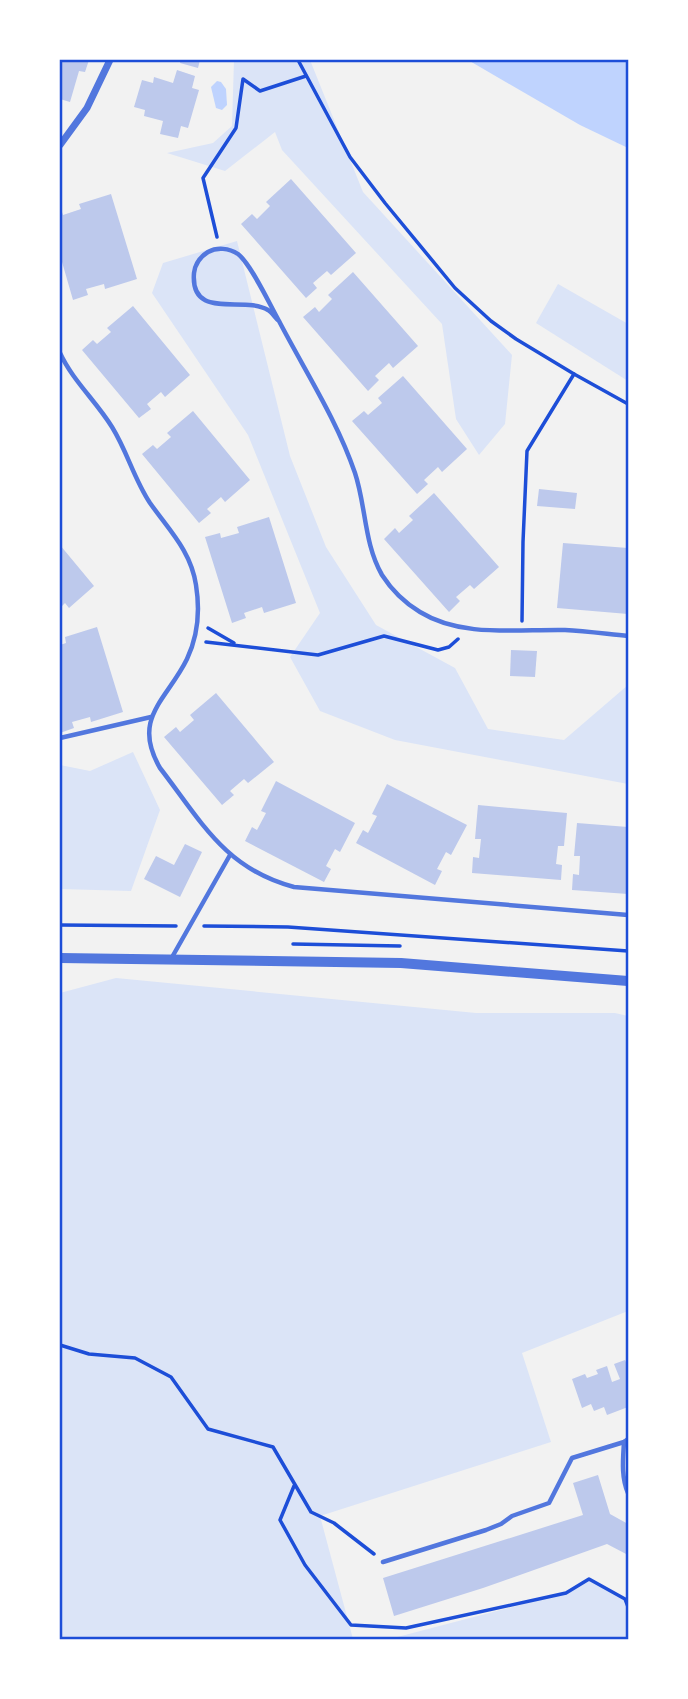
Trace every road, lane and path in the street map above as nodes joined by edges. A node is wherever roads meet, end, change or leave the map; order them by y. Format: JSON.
{"nodes":[{"id":1,"x":110,"y":60,"type":"edge"},
{"id":2,"x":298,"y":60,"type":"edge"},
{"id":3,"x":306,"y":76,"type":"junction"},
{"id":4,"x":60,"y":145,"type":"edge"},
{"id":5,"x":220,"y":249,"type":"junction"},
{"id":6,"x":279,"y":321,"type":"junction"},
{"id":7,"x":60,"y":353,"type":"edge"},
{"id":8,"x":575,"y":374,"type":"junction"},
{"id":9,"x":628,"y":404,"type":"edge"},
{"id":10,"x":197,"y":621,"type":"junction"},
{"id":11,"x":462,"y":627,"type":"junction"},
{"id":12,"x":522,"y":630,"type":"junction"},
{"id":13,"x":628,"y":636,"type":"edge"},
{"id":14,"x":194,"y":640,"type":"junction"},
{"id":15,"x":236,"y":644,"type":"junction"},
{"id":16,"x":150,"y":717,"type":"junction"},
{"id":17,"x":60,"y":738,"type":"edge"},
{"id":18,"x":230,"y":855,"type":"junction"},
{"id":19,"x":628,"y":915,"type":"edge"},
{"id":20,"x":60,"y":925,"type":"edge"},
{"id":21,"x":190,"y":926,"type":"junction"},
{"id":22,"x":628,"y":951,"type":"edge"},
{"id":23,"x":60,"y":958,"type":"edge"},
{"id":24,"x":170,"y":959,"type":"junction"},
{"id":25,"x":628,"y":981,"type":"edge"},
{"id":26,"x":60,"y":1345,"type":"edge"},
{"id":27,"x":626,"y":1441,"type":"edge"},
{"id":28,"x":294,"y":1486,"type":"junction"},
{"id":29,"x":628,"y":1493,"type":"edge"},
{"id":30,"x":383,"y":1562,"type":"joint"},
{"id":31,"x":628,"y":1607,"type":"edge"}],
"edges":[{"from":1,"to":4,"type":"street"},
{"from":2,"to":3,"type":"path"},
{"from":3,"to":5,"type":"path"},
{"from":3,"to":8,"type":"path"},
{"from":5,"to":6,"type":"lane"},
{"from":5,"to":6,"type":"lane"},
{"from":6,"to":11,"type":"lane"},
{"from":7,"to":10,"type":"lane"},
{"from":8,"to":9,"type":"path"},
{"from":8,"to":12,"type":"path"},
{"from":10,"to":14,"type":"lane"},
{"from":10,"to":15,"type":"path"},
{"from":11,"to":12,"type":"lane"},
{"from":11,"to":15,"type":"path"},
{"from":12,"to":13,"type":"lane"},
{"from":14,"to":15,"type":"path"},
{"from":14,"to":16,"type":"lane"},
{"from":16,"to":17,"type":"lane"},
{"from":16,"to":18,"type":"lane"},
{"from":18,"to":19,"type":"lane"},
{"from":18,"to":21,"type":"lane"},
{"from":20,"to":21,"type":"path"},
{"from":21,"to":22,"type":"path"},
{"from":21,"to":24,"type":"lane"},
{"from":23,"to":24,"type":"street"},
{"from":24,"to":25,"type":"street"},
{"from":26,"to":28,"type":"path"},
{"from":27,"to":29,"type":"lane"},
{"from":27,"to":30,"type":"lane"},
{"from":28,"to":30,"type":"path"},
{"from":28,"to":31,"type":"path"}]}
